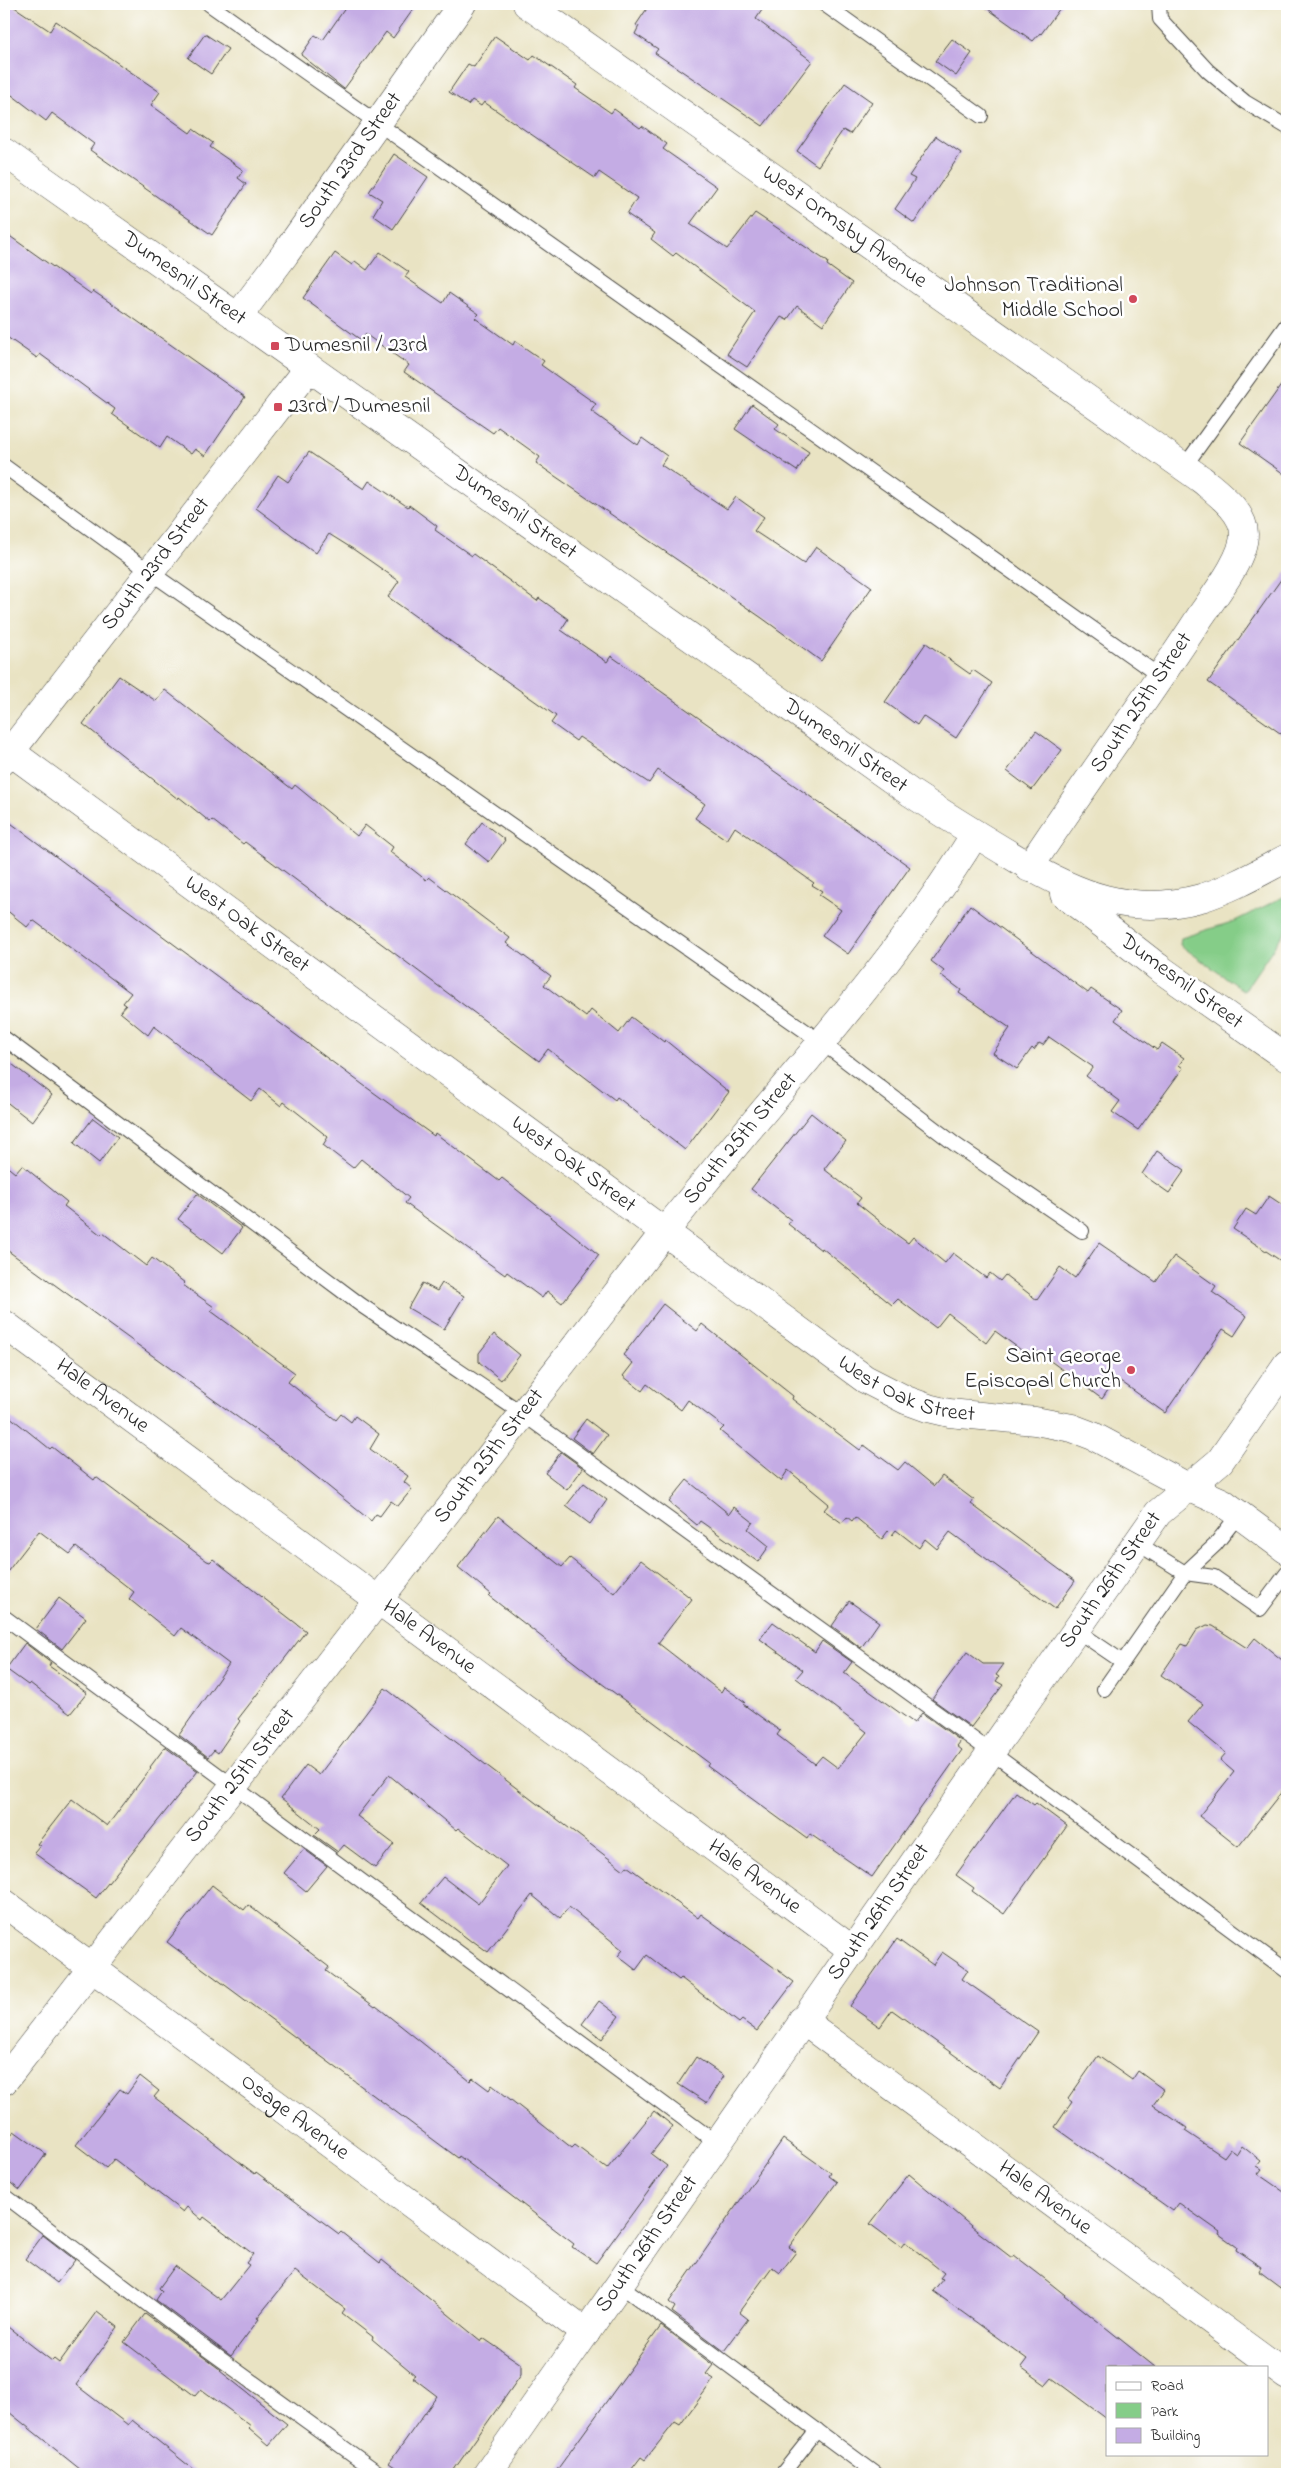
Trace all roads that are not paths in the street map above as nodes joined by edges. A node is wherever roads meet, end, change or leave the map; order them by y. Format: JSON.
{"nodes":[{"id":1,"x":209,"y":4,"type":"edge"},
{"id":2,"x":462,"y":4,"type":"edge"},
{"id":3,"x":527,"y":4,"type":"edge"},
{"id":4,"x":824,"y":4,"type":"edge"},
{"id":5,"x":1160,"y":4,"type":"edge"},
{"id":6,"x":981,"y":116,"type":"dead end"},
{"id":7,"x":378,"y":123,"type":"junction"},
{"id":8,"x":1287,"y":127,"type":"edge"},
{"id":9,"x":4,"y":152,"type":"edge"},
{"id":10,"x":237,"y":318,"type":"junction"},
{"id":11,"x":1287,"y":324,"type":"edge"},
{"id":12,"x":308,"y":369,"type":"junction"},
{"id":13,"x":4,"y":466,"type":"edge"},
{"id":14,"x":1184,"y":466,"type":"junction"},
{"id":15,"x":1244,"y":532,"type":"joint"},
{"id":16,"x":150,"y":572,"type":"junction"},
{"id":17,"x":1161,"y":677,"type":"junction"},
{"id":18,"x":6,"y":753,"type":"edge"},
{"id":19,"x":975,"y":834,"type":"junction"},
{"id":20,"x":1287,"y":858,"type":"edge"},
{"id":21,"x":1029,"y":868,"type":"junction"},
{"id":22,"x":4,"y":1038,"type":"edge"},
{"id":23,"x":821,"y":1042,"type":"junction"},
{"id":24,"x":1287,"y":1058,"type":"edge"},
{"id":25,"x":665,"y":1231,"type":"junction"},
{"id":26,"x":1082,"y":1231,"type":"dead end"},
{"id":27,"x":4,"y":1324,"type":"edge"},
{"id":28,"x":1287,"y":1364,"type":"edge"},
{"id":29,"x":522,"y":1414,"type":"junction"},
{"id":30,"x":1188,"y":1487,"type":"junction"},
{"id":31,"x":1239,"y":1514,"type":"junction"},
{"id":32,"x":1137,"y":1542,"type":"junction"},
{"id":33,"x":1287,"y":1550,"type":"edge"},
{"id":34,"x":1185,"y":1573,"type":"junction"},
{"id":35,"x":1287,"y":1573,"type":"edge"},
{"id":36,"x":378,"y":1600,"type":"junction"},
{"id":37,"x":4,"y":1617,"type":"edge"},
{"id":38,"x":1076,"y":1630,"type":"junction"},
{"id":39,"x":1123,"y":1662,"type":"junction"},
{"id":40,"x":1104,"y":1689,"type":"dead end"},
{"id":41,"x":992,"y":1752,"type":"junction"},
{"id":42,"x":232,"y":1786,"type":"junction"},
{"id":43,"x":4,"y":1903,"type":"edge"},
{"id":44,"x":854,"y":1951,"type":"junction"},
{"id":45,"x":91,"y":1968,"type":"junction"},
{"id":46,"x":1287,"y":1971,"type":"edge"},
{"id":47,"x":802,"y":2020,"type":"junction"},
{"id":48,"x":4,"y":2081,"type":"edge"},
{"id":49,"x":718,"y":2144,"type":"junction"},
{"id":50,"x":4,"y":2194,"type":"edge"},
{"id":51,"x":620,"y":2285,"type":"junction"},
{"id":52,"x":586,"y":2333,"type":"junction"},
{"id":53,"x":1287,"y":2376,"type":"edge"},
{"id":54,"x":817,"y":2430,"type":"junction"},
{"id":55,"x":380,"y":2474,"type":"edge"},
{"id":56,"x":487,"y":2474,"type":"edge"},
{"id":57,"x":782,"y":2474,"type":"edge"},
{"id":58,"x":876,"y":2474,"type":"edge"}],
"edges":[{"from":1,"to":7,"type":"lane"},
{"from":2,"to":7,"type":"street","name":"South 23rd Street"},
{"from":3,"to":14,"type":"street","name":"West Ormsby Avenue"},
{"from":4,"to":6,"type":"lane"},
{"from":5,"to":8,"type":"lane"},
{"from":7,"to":10,"type":"street","name":"South 23rd Street"},
{"from":7,"to":17,"type":"lane"},
{"from":9,"to":10,"type":"street","name":"Dumesnil Street"},
{"from":10,"to":12,"type":"street","name":"Dumesnil Street"},
{"from":11,"to":14,"type":"lane"},
{"from":12,"to":16,"type":"street","name":"South 23rd Street"},
{"from":12,"to":19,"type":"street","name":"Dumesnil Street"},
{"from":13,"to":16,"type":"lane"},
{"from":14,"to":15,"type":"street","name":"West Ormsby Avenue"},
{"from":15,"to":17,"type":"street","name":"South 25th Street"},
{"from":16,"to":18,"type":"street","name":"South 23rd Street"},
{"from":16,"to":23,"type":"lane"},
{"from":17,"to":21,"type":"street","name":"South 25th Street"},
{"from":18,"to":25,"type":"street","name":"West Oak Street"},
{"from":19,"to":21,"type":"street","name":"Dumesnil Street"},
{"from":19,"to":23,"type":"street","name":"South 25th Street"},
{"from":20,"to":21,"type":"street","name":"Dumesnil Street"},
{"from":21,"to":24,"type":"street","name":"Dumesnil Street"},
{"from":22,"to":29,"type":"lane"},
{"from":23,"to":25,"type":"street","name":"South 25th Street"},
{"from":23,"to":26,"type":"lane"},
{"from":25,"to":29,"type":"street","name":"South 25th Street"},
{"from":25,"to":30,"type":"street","name":"West Oak Street"},
{"from":27,"to":36,"type":"street","name":"Hale Avenue"},
{"from":28,"to":30,"type":"street","name":"South 26th Street"},
{"from":29,"to":36,"type":"street","name":"South 25th Street"},
{"from":29,"to":41,"type":"lane"},
{"from":30,"to":31,"type":"street","name":"West Oak Street"},
{"from":30,"to":32,"type":"street","name":"South 26th Street"},
{"from":31,"to":33,"type":"street","name":"West Oak Street"},
{"from":31,"to":34,"type":"lane"},
{"from":32,"to":34,"type":"lane"},
{"from":32,"to":38,"type":"street","name":"South 26th Street"},
{"from":34,"to":35,"type":"lane"},
{"from":34,"to":39,"type":"lane"},
{"from":36,"to":42,"type":"street","name":"South 25th Street"},
{"from":36,"to":44,"type":"street","name":"Hale Avenue"},
{"from":37,"to":42,"type":"lane"},
{"from":38,"to":39,"type":"lane"},
{"from":38,"to":41,"type":"street","name":"South 26th Street"},
{"from":39,"to":40,"type":"lane"},
{"from":41,"to":44,"type":"street","name":"South 26th Street"},
{"from":41,"to":46,"type":"lane"},
{"from":42,"to":45,"type":"street","name":"South 25th Street"},
{"from":42,"to":49,"type":"lane"},
{"from":43,"to":45,"type":"street","name":"Osage Avenue"},
{"from":44,"to":47,"type":"street","name":"South 26th Street"},
{"from":45,"to":48,"type":"street","name":"South 25th Street"},
{"from":45,"to":52,"type":"street","name":"Osage Avenue"},
{"from":47,"to":49,"type":"street","name":"South 26th Street"},
{"from":47,"to":53,"type":"street","name":"Hale Avenue"},
{"from":49,"to":51,"type":"street","name":"South 26th Street"},
{"from":50,"to":55,"type":"lane"},
{"from":51,"to":52,"type":"street","name":"South 26th Street"},
{"from":51,"to":54,"type":"lane"},
{"from":52,"to":56,"type":"street","name":"South 26th Street"},
{"from":54,"to":57,"type":"lane"},
{"from":54,"to":58,"type":"lane"}]}
